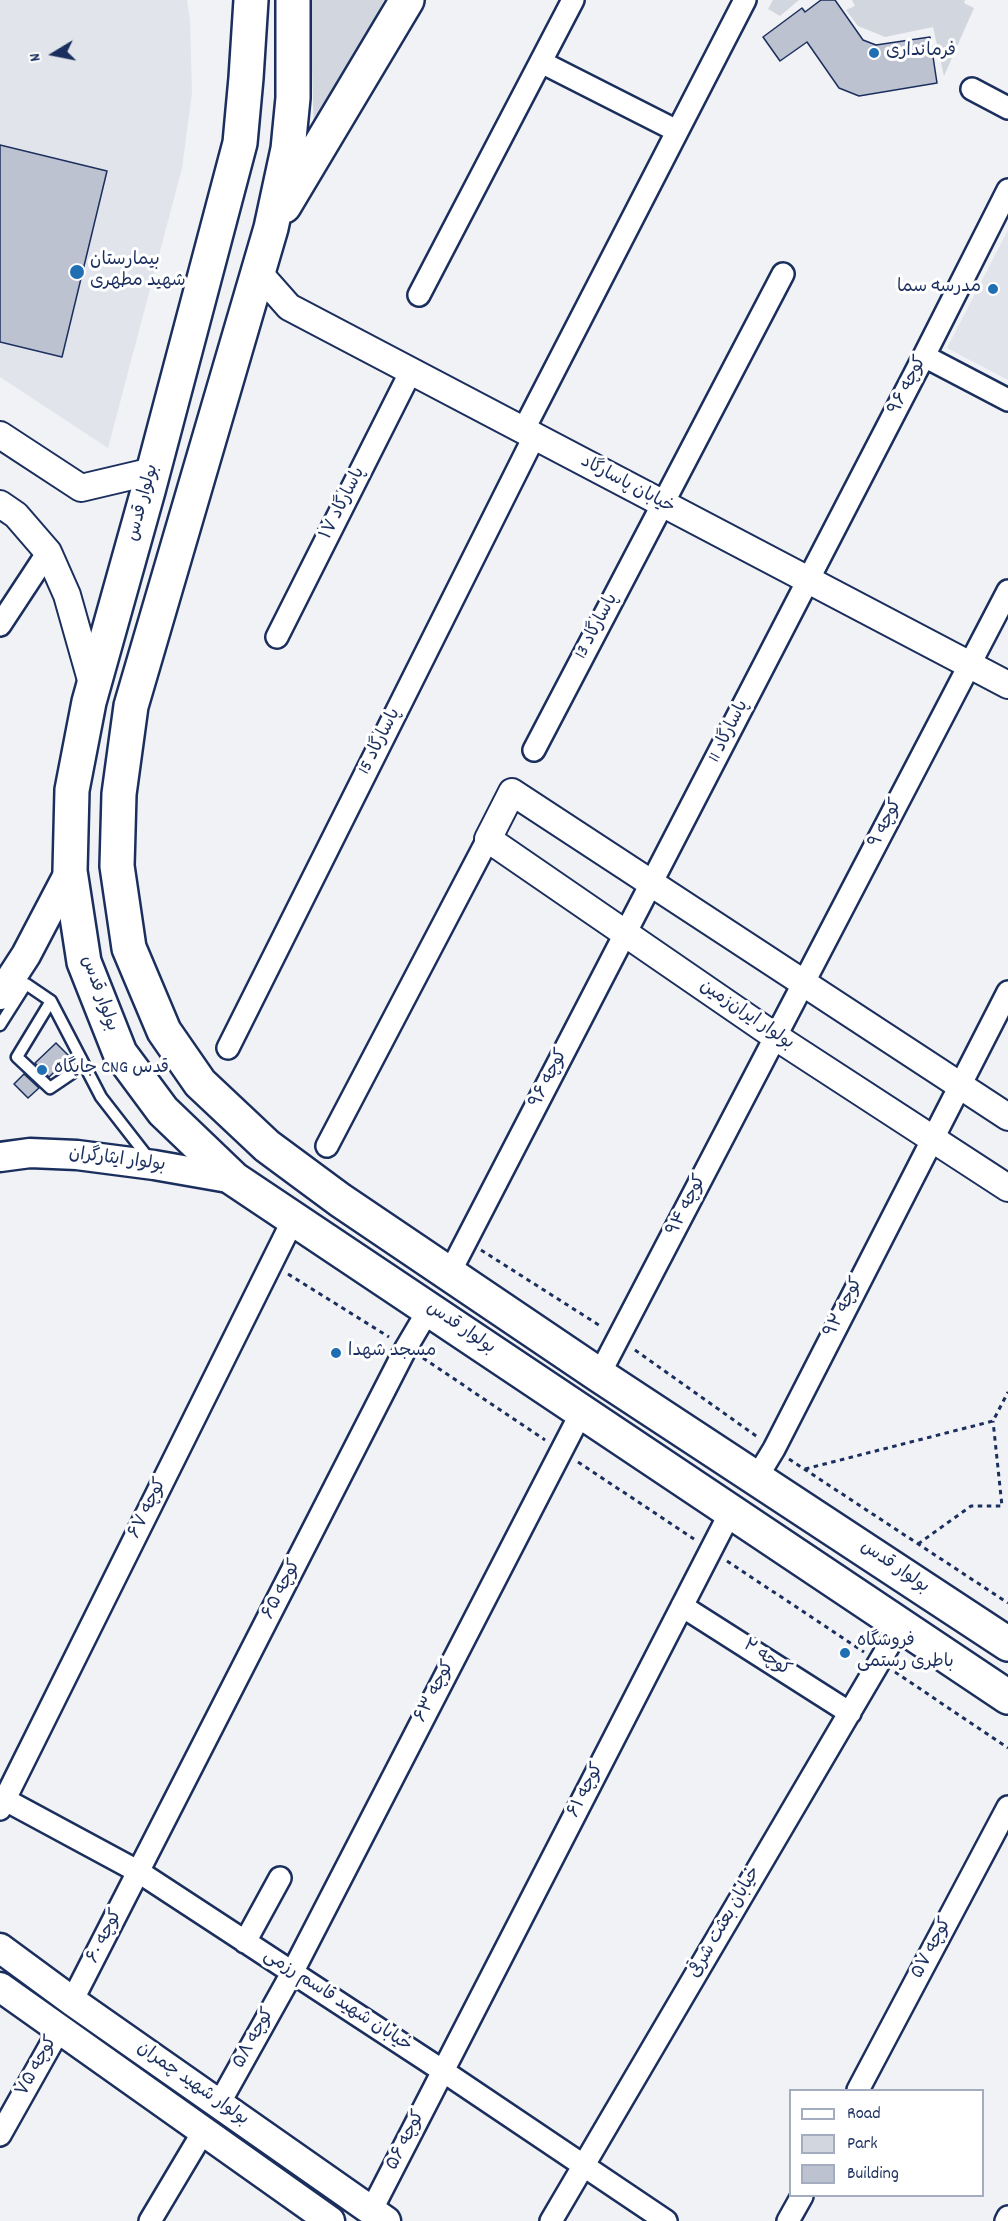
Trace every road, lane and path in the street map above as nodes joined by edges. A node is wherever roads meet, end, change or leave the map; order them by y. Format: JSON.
{"nodes":[{"id":1,"x":233,"y":0,"type":"edge"},
{"id":2,"x":251,"y":0,"type":"edge"},
{"id":3,"x":293,"y":0,"type":"edge"},
{"id":4,"x":407,"y":0,"type":"edge"},
{"id":5,"x":573,"y":0,"type":"edge"},
{"id":6,"x":745,"y":0,"type":"edge"},
{"id":7,"x":541,"y":62,"type":"junction"},
{"id":8,"x":246,"y":78,"type":"junction"},
{"id":9,"x":972,"y":89,"type":"dead end"},
{"id":10,"x":1008,"y":108,"type":"edge"},
{"id":11,"x":677,"y":131,"type":"junction"},
{"id":12,"x":1008,"y":190,"type":"edge"},
{"id":13,"x":271,"y":228,"type":"junction"},
{"id":14,"x":258,"y":272,"type":"junction"},
{"id":15,"x":783,"y":274,"type":"dead end"},
{"id":16,"x":419,"y":295,"type":"dead end"},
{"id":17,"x":924,"y":356,"type":"junction"},
{"id":18,"x":411,"y":371,"type":"junction"},
{"id":19,"x":1008,"y":400,"type":"edge"},
{"id":20,"x":529,"y":433,"type":"junction"},
{"id":21,"x":0,"y":435,"type":"edge"},
{"id":22,"x":153,"y":471,"type":"junction"},
{"id":23,"x":0,"y":504,"type":"edge"},
{"id":24,"x":663,"y":505,"type":"junction"},
{"id":25,"x":48,"y":552,"type":"junction"},
{"id":26,"x":808,"y":581,"type":"junction"},
{"id":27,"x":1008,"y":591,"type":"edge"},
{"id":28,"x":0,"y":625,"type":"edge"},
{"id":29,"x":277,"y":637,"type":"dead end"},
{"id":30,"x":970,"y":665,"type":"junction"},
{"id":31,"x":1008,"y":685,"type":"edge"},
{"id":32,"x":93,"y":687,"type":"junction"},
{"id":33,"x":534,"y":750,"type":"dead end"},
{"id":34,"x":488,"y":839,"type":"junction"},
{"id":35,"x":69,"y":871,"type":"junction"},
{"id":36,"x":651,"y":883,"type":"junction"},
{"id":37,"x":625,"y":935,"type":"junction"},
{"id":38,"x":804,"y":984,"type":"junction"},
{"id":39,"x":1008,"y":992,"type":"edge"},
{"id":40,"x":0,"y":994,"type":"edge"},
{"id":41,"x":51,"y":1000,"type":"junction"},
{"id":42,"x":0,"y":1025,"type":"edge"},
{"id":43,"x":776,"y":1037,"type":"junction"},
{"id":44,"x":228,"y":1048,"type":"dead end"},
{"id":45,"x":84,"y":1065,"type":"junction"},
{"id":46,"x":960,"y":1086,"type":"junction"},
{"id":47,"x":1008,"y":1117,"type":"edge"},
{"id":48,"x":932,"y":1139,"type":"junction"},
{"id":49,"x":327,"y":1146,"type":"dead end"},
{"id":50,"x":0,"y":1157,"type":"edge"},
{"id":51,"x":154,"y":1165,"type":"junction"},
{"id":52,"x":234,"y":1179,"type":"junction"},
{"id":53,"x":1008,"y":1188,"type":"edge"},
{"id":54,"x":294,"y":1218,"type":"junction"},
{"id":55,"x":466,"y":1240,"type":"junction"},
{"id":56,"x":271,"y":1263,"type":"junction"},
{"id":57,"x":449,"y":1274,"type":"junction"},
{"id":58,"x":429,"y":1309,"type":"junction"},
{"id":59,"x":619,"y":1339,"type":"junction"},
{"id":60,"x":406,"y":1348,"type":"junction"},
{"id":61,"x":598,"y":1375,"type":"junction"},
{"id":62,"x":1008,"y":1392,"type":"edge"},
{"id":63,"x":582,"y":1411,"type":"junction"},
{"id":64,"x":993,"y":1421,"type":"junction"},
{"id":65,"x":774,"y":1449,"type":"junction"},
{"id":66,"x":560,"y":1450,"type":"junction"},
{"id":67,"x":805,"y":1469,"type":"junction"},
{"id":68,"x":757,"y":1477,"type":"junction"},
{"id":69,"x":731,"y":1511,"type":"junction"},
{"id":70,"x":918,"y":1544,"type":"junction"},
{"id":71,"x":711,"y":1550,"type":"junction"},
{"id":72,"x":1008,"y":1603,"type":"edge"},
{"id":73,"x":682,"y":1606,"type":"junction"},
{"id":74,"x":901,"y":1625,"type":"junction"},
{"id":75,"x":1008,"y":1644,"type":"edge"},
{"id":76,"x":880,"y":1662,"type":"junction"},
{"id":77,"x":1008,"y":1697,"type":"edge"},
{"id":78,"x":850,"y":1713,"type":"junction"},
{"id":79,"x":1008,"y":1748,"type":"edge"},
{"id":80,"x":2,"y":1801,"type":"edge"},
{"id":81,"x":1008,"y":1807,"type":"edge"},
{"id":82,"x":139,"y":1872,"type":"junction"},
{"id":83,"x":280,"y":1878,"type":"dead end"},
{"id":84,"x":245,"y":1942,"type":"junction"},
{"id":85,"x":0,"y":1948,"type":"edge"},
{"id":86,"x":292,"y":1973,"type":"junction"},
{"id":87,"x":0,"y":1987,"type":"edge"},
{"id":88,"x":72,"y":2001,"type":"junction"},
{"id":89,"x":59,"y":2030,"type":"junction"},
{"id":90,"x":443,"y":2071,"type":"junction"},
{"id":91,"x":859,"y":2089,"type":"edge"},
{"id":92,"x":219,"y":2104,"type":"junction"},
{"id":93,"x":203,"y":2132,"type":"junction"},
{"id":94,"x":0,"y":2135,"type":"edge"},
{"id":95,"x":584,"y":2165,"type":"junction"},
{"id":96,"x":801,"y":2197,"type":"edge"},
{"id":97,"x":378,"y":2216,"type":"edge"},
{"id":98,"x":1008,"y":2217,"type":"edge"},
{"id":99,"x":150,"y":2221,"type":"edge"},
{"id":100,"x":330,"y":2221,"type":"edge"},
{"id":101,"x":551,"y":2221,"type":"edge"},
{"id":102,"x":666,"y":2221,"type":"edge"},
{"id":103,"x":788,"y":2221,"type":"edge"},
{"id":104,"x":1006,"y":2221,"type":"edge"}],
"edges":[{"from":1,"to":8,"type":"main road"},
{"from":2,"to":8,"type":"main road","name":"بولوار قدس"},
{"from":3,"to":13,"type":"main road","name":"بولوار قدس"},
{"from":4,"to":13,"type":"main road"},
{"from":5,"to":7,"type":"street"},
{"from":6,"to":11,"type":"street","name":"پاسارگاد 15"},
{"from":7,"to":11,"type":"street"},
{"from":7,"to":16,"type":"street"},
{"from":8,"to":22,"type":"main road","name":"بولوار قدس"},
{"from":9,"to":10,"type":"street"},
{"from":11,"to":20,"type":"street","name":"پاسارگاد 15"},
{"from":12,"to":17,"type":"street","name":"کوچه ۹۶"},
{"from":13,"to":14,"type":"main road","name":"بولوار قدس"},
{"from":14,"to":18,"type":"street","name":"خیابان پاسارگاد"},
{"from":14,"to":57,"type":"main road","name":"بولوار قدس"},
{"from":15,"to":24,"type":"street","name":"پاسارگاد 13"},
{"from":17,"to":19,"type":"street"},
{"from":17,"to":26,"type":"street","name":"کوچه ۹۶"},
{"from":18,"to":20,"type":"street","name":"خیابان پاسارگاد"},
{"from":18,"to":29,"type":"street","name":"پاسارگاد ۱۷"},
{"from":20,"to":24,"type":"street","name":"خیابان پاسارگاد"},
{"from":20,"to":44,"type":"street","name":"پاسارگاد 15"},
{"from":21,"to":22,"type":"street"},
{"from":22,"to":32,"type":"main road","name":"بولوار قدس"},
{"from":23,"to":25,"type":"street"},
{"from":24,"to":26,"type":"street","name":"خیابان پاسارگاد"},
{"from":24,"to":33,"type":"street","name":"پاسارگاد 13"},
{"from":25,"to":28,"type":"street"},
{"from":25,"to":32,"type":"street"},
{"from":26,"to":30,"type":"street","name":"خیابان پاسارگاد"},
{"from":26,"to":36,"type":"street","name":"پاسارگاد 11"},
{"from":27,"to":30,"type":"street","name":"کوچه ۹"},
{"from":30,"to":31,"type":"street","name":"خیابان پاسارگاد"},
{"from":30,"to":38,"type":"street","name":"کوچه ۹"},
{"from":32,"to":35,"type":"main road","name":"بولوار قدس"},
{"from":34,"to":36,"type":"street"},
{"from":34,"to":37,"type":"street","name":"بولوار ایران‌زمین"},
{"from":34,"to":49,"type":"street"},
{"from":35,"to":40,"type":"main road"},
{"from":35,"to":52,"type":"main road","name":"بولوار قدس"},
{"from":36,"to":37,"type":"street","name":"کوچه ۹۶"},
{"from":36,"to":38,"type":"street"},
{"from":37,"to":43,"type":"street","name":"بولوار ایران‌زمین"},
{"from":37,"to":55,"type":"street","name":"کوچه ۹۶"},
{"from":38,"to":43,"type":"street","name":"کوچه ۹"},
{"from":38,"to":46,"type":"street"},
{"from":39,"to":46,"type":"street","name":"کوچه ۹۲"},
{"from":41,"to":42,"type":"lane"},
{"from":41,"to":45,"type":"lane"},
{"from":41,"to":45,"type":"lane"},
{"from":43,"to":48,"type":"street","name":"بولوار ایران‌زمین"},
{"from":43,"to":59,"type":"street","name":"کوچه ۹۴"},
{"from":45,"to":51,"type":"lane"},
{"from":46,"to":47,"type":"street"},
{"from":46,"to":48,"type":"street","name":"کوچه ۹۲"},
{"from":48,"to":53,"type":"street","name":"بولوار ایران‌زمین"},
{"from":48,"to":65,"type":"street","name":"کوچه ۹۲"},
{"from":50,"to":51,"type":"main road","name":"بولوار ایثارگران"},
{"from":51,"to":52,"type":"main road","name":"بولوار ایثارگران"},
{"from":52,"to":54,"type":"main road","name":"بولوار قدس"},
{"from":54,"to":56,"type":"street","name":"کوچه ۶۷"},
{"from":54,"to":58,"type":"main road","name":"بولوار قدس"},
{"from":55,"to":57,"type":"street","name":"کوچه ۹۶"},
{"from":55,"to":59,"type":"path"},
{"from":56,"to":60,"type":"path"},
{"from":56,"to":80,"type":"street","name":"کوچه ۶۷"},
{"from":57,"to":61,"type":"main road","name":"بولوار قدس"},
{"from":58,"to":60,"type":"street","name":"کوچه ۶۵"},
{"from":58,"to":63,"type":"main road","name":"بولوار قدس"},
{"from":59,"to":61,"type":"street","name":"کوچه ۹۴"},
{"from":59,"to":65,"type":"path"},
{"from":60,"to":66,"type":"path"},
{"from":60,"to":82,"type":"street","name":"کوچه ۶۵"},
{"from":61,"to":68,"type":"main road","name":"بولوار قدس"},
{"from":62,"to":64,"type":"path"},
{"from":63,"to":66,"type":"street","name":"کوچه ۶۳"},
{"from":63,"to":69,"type":"main road","name":"بولوار قدس"},
{"from":64,"to":67,"type":"path"},
{"from":64,"to":70,"type":"path"},
{"from":65,"to":67,"type":"path"},
{"from":65,"to":68,"type":"street","name":"کوچه ۹۲"},
{"from":66,"to":71,"type":"path"},
{"from":66,"to":86,"type":"street","name":"کوچه ۶۳"},
{"from":67,"to":70,"type":"path"},
{"from":68,"to":75,"type":"main road","name":"بولوار قدس"},
{"from":69,"to":71,"type":"street","name":"کوچه ۶۱"},
{"from":69,"to":74,"type":"main road","name":"بولوار قدس"},
{"from":70,"to":72,"type":"path"},
{"from":71,"to":73,"type":"street","name":"کوچه ۶۱"},
{"from":71,"to":76,"type":"path"},
{"from":73,"to":78,"type":"street","name":"کوچه ۲"},
{"from":73,"to":90,"type":"street","name":"کوچه ۶۱"},
{"from":74,"to":76,"type":"street","name":"خیابان بعثت شرقی"},
{"from":74,"to":77,"type":"main road","name":"بولوار قدس"},
{"from":76,"to":78,"type":"street","name":"خیابان بعثت شرقی"},
{"from":76,"to":79,"type":"path"},
{"from":78,"to":95,"type":"street","name":"خیابان بعثت شرقی"},
{"from":80,"to":82,"type":"street","name":"خیابان شهید قاسم رزمی"},
{"from":81,"to":91,"type":"street","name":"کوچه ۵۷"},
{"from":82,"to":84,"type":"street","name":"خیابان شهید قاسم رزمی"},
{"from":82,"to":88,"type":"street","name":"کوچه ۶۰"},
{"from":83,"to":84,"type":"street"},
{"from":84,"to":86,"type":"street","name":"خیابان شهید قاسم رزمی"},
{"from":85,"to":88,"type":"main road","name":"بولوار شهید چمران"},
{"from":86,"to":90,"type":"street","name":"خیابان شهید قاسم رزمی"},
{"from":86,"to":92,"type":"street","name":"کوچه ۵۸"},
{"from":87,"to":89,"type":"main road","name":"بولوار شهید چمران"},
{"from":88,"to":92,"type":"main road","name":"بولوار شهید چمران"},
{"from":89,"to":93,"type":"main road","name":"بولوار شهید چمران"},
{"from":89,"to":94,"type":"street","name":"کوچه ۷۵"},
{"from":90,"to":95,"type":"street","name":"خیابان شهید قاسم رزمی"},
{"from":90,"to":97,"type":"street","name":"کوچه ۵۶"},
{"from":92,"to":97,"type":"main road","name":"بولوار شهید چمران"},
{"from":93,"to":99,"type":"street"},
{"from":93,"to":100,"type":"main road","name":"بولوار شهید چمران"},
{"from":95,"to":101,"type":"street","name":"خیابان بعثت شرقی"},
{"from":95,"to":102,"type":"street","name":"خیابان شهید قاسم رزمی"},
{"from":96,"to":103,"type":"street"},
{"from":98,"to":104,"type":"street"}]}
